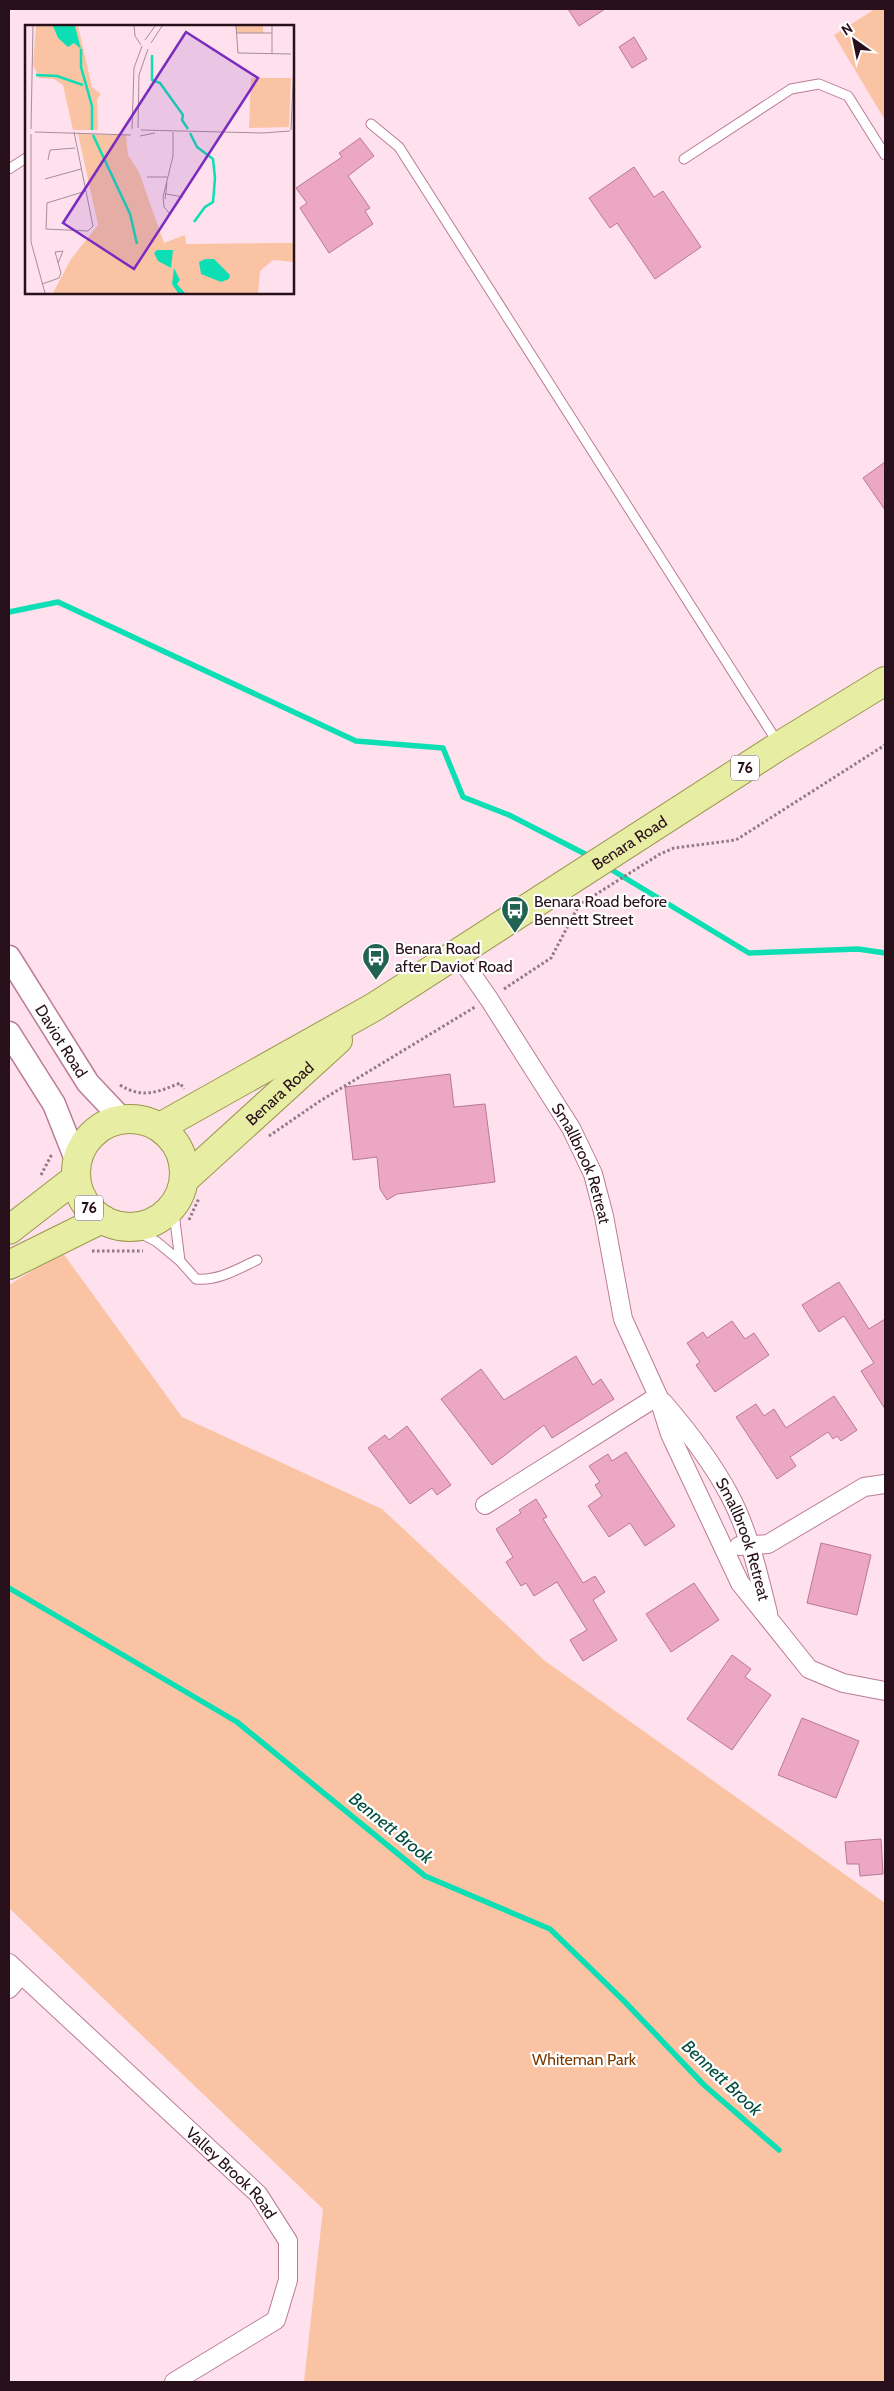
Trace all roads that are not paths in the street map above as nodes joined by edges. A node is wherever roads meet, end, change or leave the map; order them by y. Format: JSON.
{"nodes":[{"id":1,"x":371,"y":124,"type":"dead end"},
{"id":2,"x":885,"y":155,"type":"edge"},
{"id":3,"x":25,"y":159,"type":"edge"},
{"id":4,"x":684,"y":159,"type":"dead end"},
{"id":5,"x":9,"y":169,"type":"edge"},
{"id":6,"x":885,"y":681,"type":"edge"},
{"id":7,"x":779,"y":746,"type":"junction"},
{"id":8,"x":457,"y":953,"type":"junction"},
{"id":9,"x":9,"y":957,"type":"edge"},
{"id":10,"x":374,"y":1007,"type":"junction"},
{"id":11,"x":9,"y":1033,"type":"edge"},
{"id":12,"x":122,"y":1119,"type":"junction"},
{"id":13,"x":160,"y":1127,"type":"junction"},
{"id":14,"x":69,"y":1163,"type":"junction"},
{"id":15,"x":192,"y":1188,"type":"junction"},
{"id":16,"x":173,"y":1205,"type":"junction"},
{"id":17,"x":102,"y":1219,"type":"junction"},
{"id":18,"x":129,"y":1227,"type":"junction"},
{"id":19,"x":9,"y":1230,"type":"edge"},
{"id":20,"x":180,"y":1260,"type":"junction"},
{"id":21,"x":257,"y":1260,"type":"dead end"},
{"id":22,"x":9,"y":1265,"type":"edge"},
{"id":23,"x":658,"y":1396,"type":"junction"},
{"id":24,"x":885,"y":1484,"type":"edge"},
{"id":25,"x":484,"y":1506,"type":"dead end"},
{"id":26,"x":750,"y":1545,"type":"junction"},
{"id":27,"x":723,"y":1546,"type":"junction"},
{"id":28,"x":768,"y":1616,"type":"junction"},
{"id":29,"x":885,"y":1691,"type":"edge"},
{"id":30,"x":15,"y":1969,"type":"edge"},
{"id":31,"x":9,"y":1988,"type":"edge"},
{"id":32,"x":174,"y":2382,"type":"edge"}],
"edges":[{"from":1,"to":7,"type":"lane"},
{"from":2,"to":4,"type":"lane"},
{"from":3,"to":5,"type":"lane"},
{"from":6,"to":7,"type":"main road","name":"Benara Road","number":"76"},
{"from":7,"to":8,"type":"main road","name":"Benara Road","number":"76"},
{"from":8,"to":10,"type":"main road","name":"Benara Road","number":"76"},
{"from":8,"to":23,"type":"street","name":"Smallbrook Retreat"},
{"from":9,"to":12,"type":"street","name":"Daviot Road"},
{"from":10,"to":13,"type":"main road","name":"Benara Road","number":"76"},
{"from":10,"to":15,"type":"main road","name":"Benara Road","number":"76"},
{"from":11,"to":14,"type":"street"},
{"from":12,"to":13,"type":"main road","number":"76"},
{"from":12,"to":14,"type":"main road","number":"76"},
{"from":13,"to":15,"type":"main road","number":"76"},
{"from":14,"to":17,"type":"main road","number":"76"},
{"from":14,"to":19,"type":"main road","number":"76"},
{"from":15,"to":16,"type":"main road","number":"76"},
{"from":16,"to":18,"type":"main road","number":"76"},
{"from":16,"to":20,"type":"lane"},
{"from":17,"to":18,"type":"main road","number":"76"},
{"from":17,"to":22,"type":"main road","number":"76"},
{"from":18,"to":20,"type":"lane"},
{"from":20,"to":21,"type":"lane"},
{"from":23,"to":25,"type":"street"},
{"from":23,"to":26,"type":"street","name":"Smallbrook Retreat"},
{"from":23,"to":27,"type":"street","name":"Smallbrook Retreat"},
{"from":24,"to":26,"type":"street"},
{"from":26,"to":27,"type":"street"},
{"from":26,"to":28,"type":"street","name":"Smallbrook Retreat"},
{"from":27,"to":28,"type":"street","name":"Smallbrook Retreat"},
{"from":28,"to":29,"type":"street","name":"Smallbrook Retreat"},
{"from":30,"to":31,"type":"street","name":"Valley Brook Road"},
{"from":30,"to":32,"type":"street","name":"Valley Brook Road"}]}
